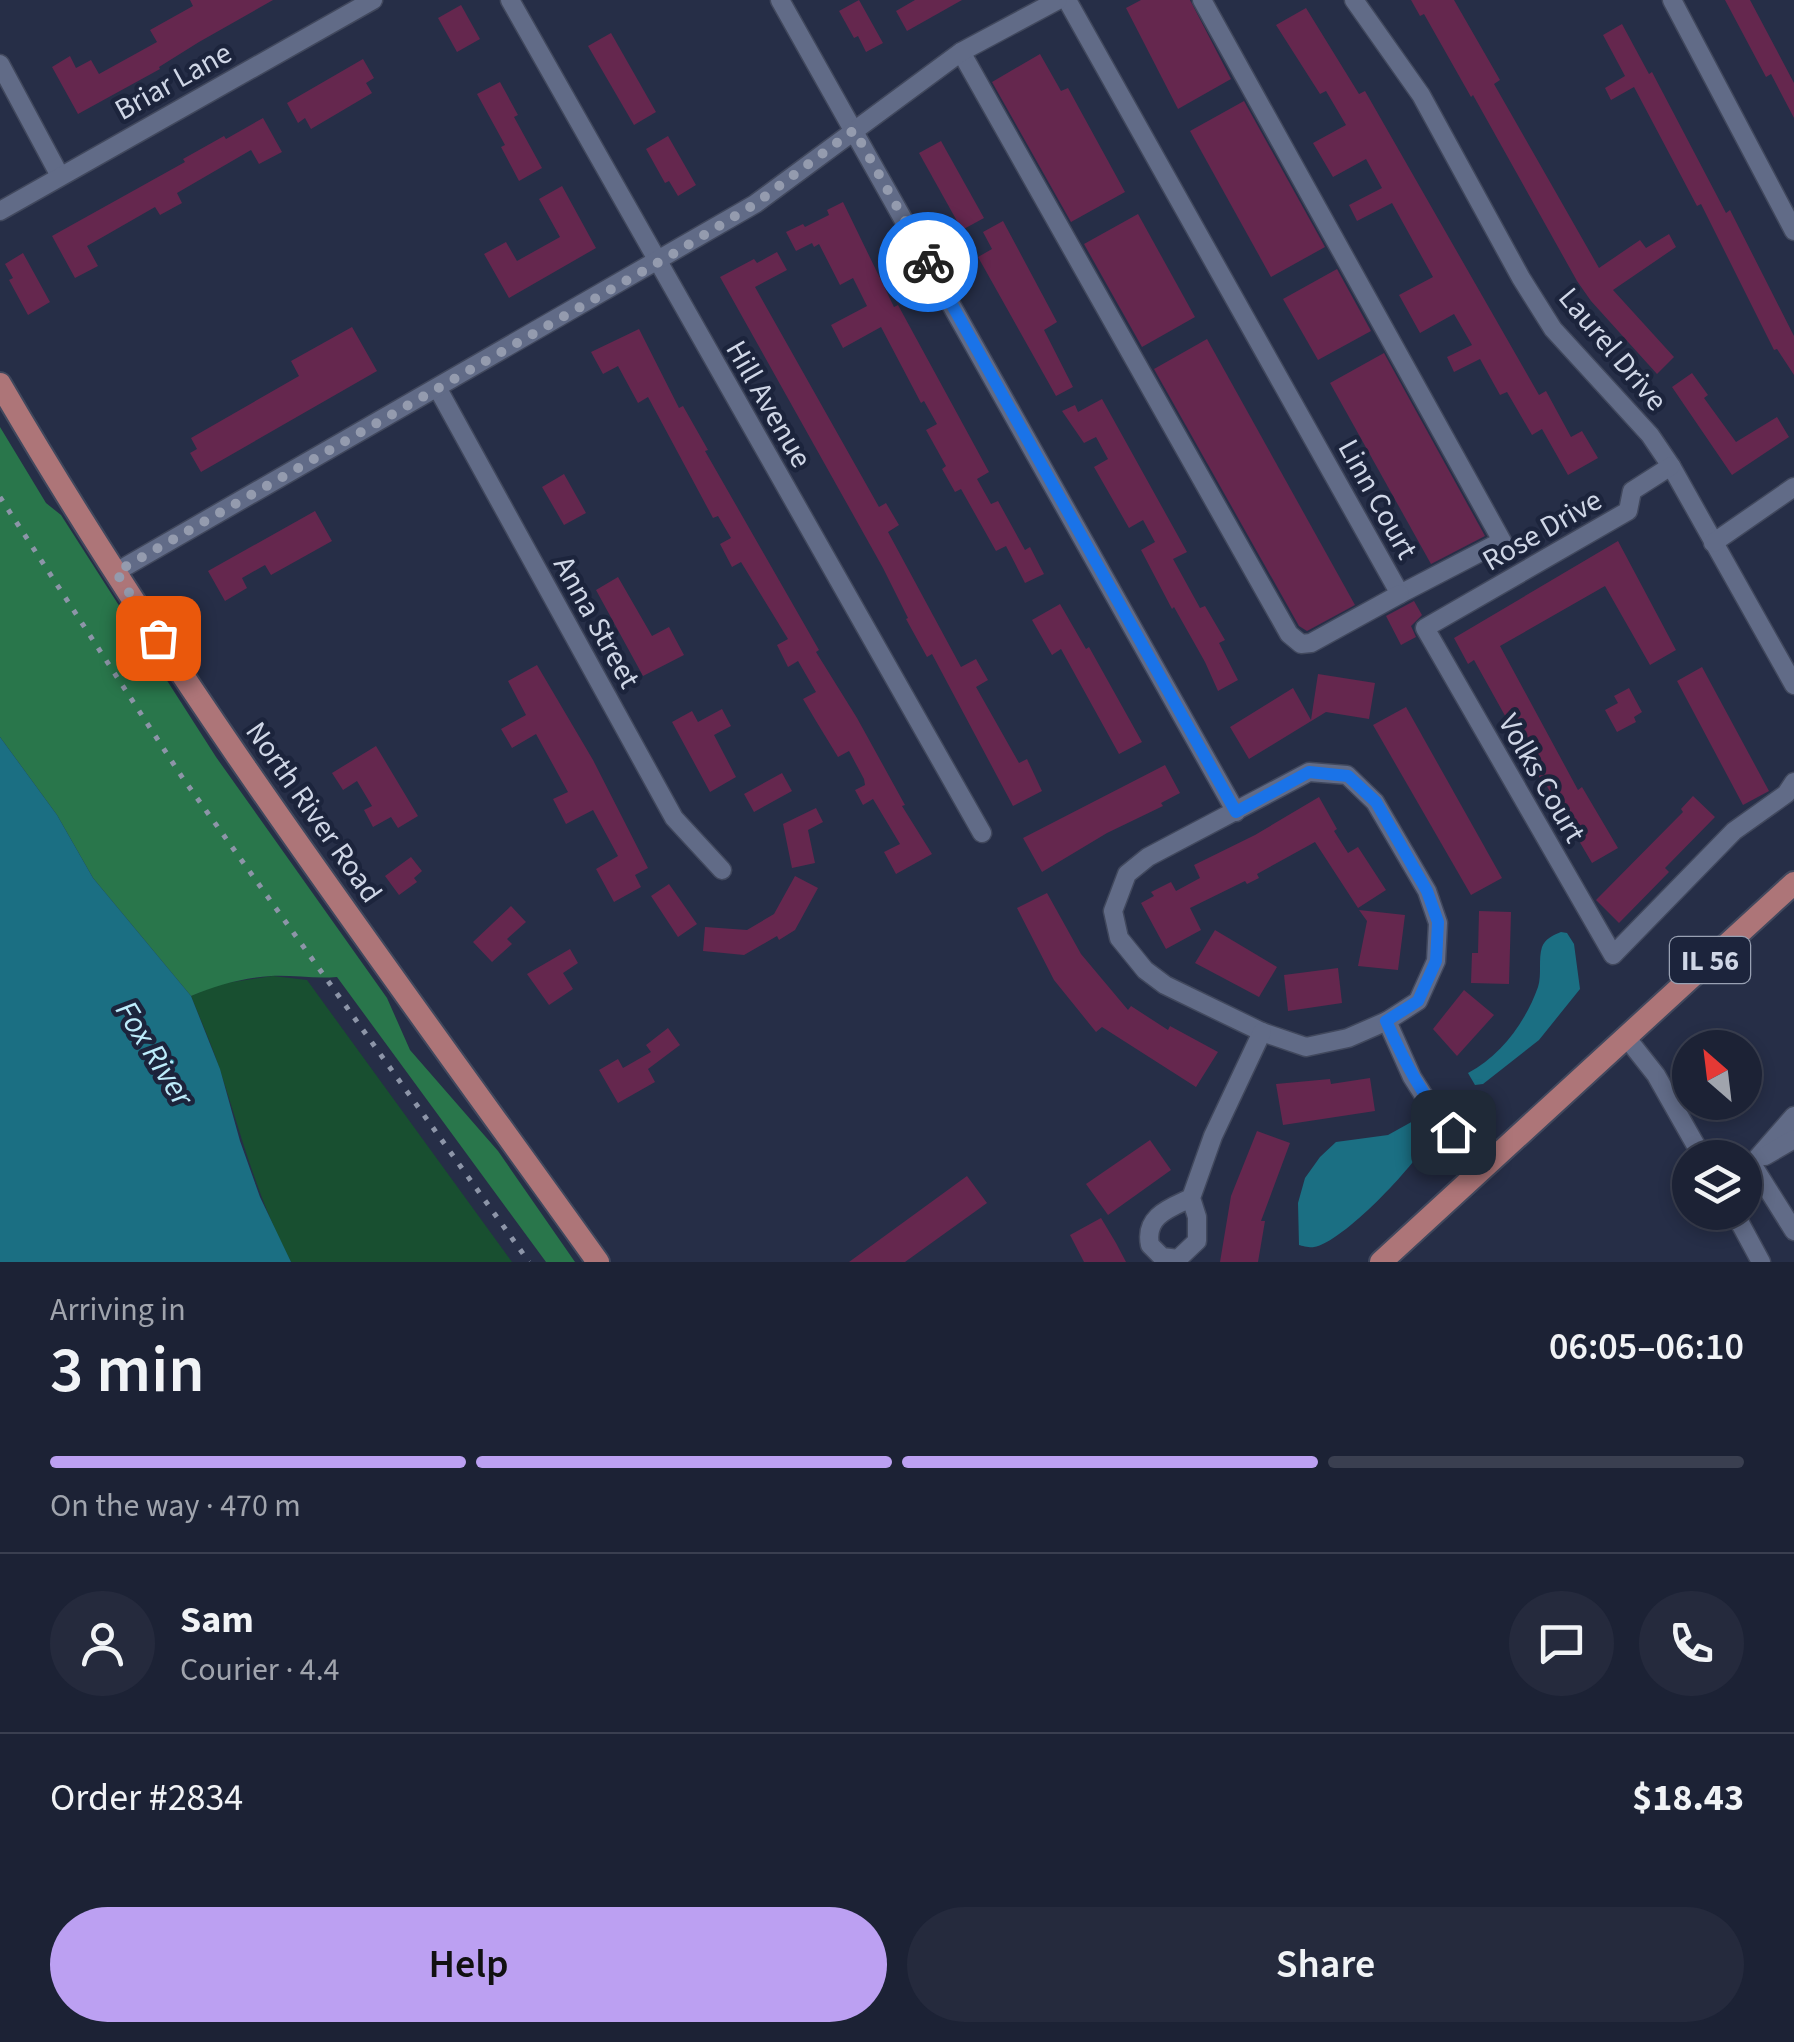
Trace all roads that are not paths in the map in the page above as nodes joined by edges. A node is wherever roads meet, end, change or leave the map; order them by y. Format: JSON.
{"nodes":[{"id":1,"x":373,"y":0,"type":"edge"},
{"id":2,"x":510,"y":0,"type":"edge"},
{"id":3,"x":780,"y":0,"type":"edge"},
{"id":4,"x":1058,"y":0,"type":"edge"},
{"id":5,"x":1067,"y":0,"type":"edge"},
{"id":6,"x":1202,"y":0,"type":"edge"},
{"id":7,"x":1354,"y":0,"type":"edge"},
{"id":8,"x":1672,"y":0,"type":"edge"},
{"id":9,"x":961,"y":52,"type":"junction"},
{"id":10,"x":0,"y":64,"type":"edge"},
{"id":11,"x":854,"y":130,"type":"junction"},
{"id":12,"x":60,"y":176,"type":"junction"},
{"id":13,"x":0,"y":210,"type":"edge"},
{"id":14,"x":1794,"y":231,"type":"edge"},
{"id":15,"x":658,"y":263,"type":"junction"},
{"id":16,"x":0,"y":384,"type":"edge"},
{"id":17,"x":438,"y":390,"type":"junction"},
{"id":18,"x":1671,"y":466,"type":"junction"},
{"id":19,"x":1794,"y":487,"type":"edge"},
{"id":20,"x":1714,"y":543,"type":"junction"},
{"id":21,"x":116,"y":572,"type":"junction"},
{"id":22,"x":1400,"y":594,"type":"junction"},
{"id":23,"x":1424,"y":628,"type":"joint"},
{"id":24,"x":1794,"y":685,"type":"edge"},
{"id":25,"x":1794,"y":782,"type":"edge"},
{"id":26,"x":1236,"y":812,"type":"junction"},
{"id":27,"x":982,"y":833,"type":"dead end"},
{"id":28,"x":722,"y":870,"type":"dead end"},
{"id":29,"x":1794,"y":883,"type":"edge"},
{"id":30,"x":1386,"y":1021,"type":"junction"},
{"id":31,"x":1262,"y":1032,"type":"junction"},
{"id":32,"x":1626,"y":1037,"type":"junction"},
{"id":33,"x":1794,"y":1116,"type":"edge"},
{"id":34,"x":1692,"y":1140,"type":"edge"},
{"id":35,"x":1794,"y":1140,"type":"edge"},
{"id":36,"x":1762,"y":1153,"type":"edge"},
{"id":37,"x":1762,"y":1158,"type":"edge"},
{"id":38,"x":1484,"y":1167,"type":"junction"},
{"id":39,"x":1762,"y":1180,"type":"edge"},
{"id":40,"x":1191,"y":1198,"type":"dead end"},
{"id":41,"x":1744,"y":1230,"type":"edge"},
{"id":42,"x":1794,"y":1231,"type":"edge"},
{"id":43,"x":598,"y":1262,"type":"edge"},
{"id":44,"x":1381,"y":1262,"type":"edge"},
{"id":45,"x":1761,"y":1262,"type":"edge"}],
"edges":[{"from":1,"to":12,"type":"street","name":"Briar Lane"},
{"from":2,"to":15,"type":"street","name":"Hill Avenue"},
{"from":3,"to":11,"type":"street"},
{"from":4,"to":9,"type":"street"},
{"from":5,"to":22,"type":"street","name":"Linn Court"},
{"from":6,"to":22,"type":"street","name":"Linn Court"},
{"from":7,"to":18,"type":"street","name":"Laurel Drive"},
{"from":8,"to":14,"type":"street"},
{"from":9,"to":11,"type":"street"},
{"from":9,"to":22,"type":"street"},
{"from":10,"to":12,"type":"street"},
{"from":11,"to":15,"type":"street"},
{"from":11,"to":26,"type":"street"},
{"from":12,"to":13,"type":"street","name":"Briar Lane"},
{"from":15,"to":17,"type":"street"},
{"from":15,"to":27,"type":"street","name":"Hill Avenue"},
{"from":16,"to":21,"type":"main road","name":"North River Road"},
{"from":17,"to":21,"type":"street"},
{"from":17,"to":28,"type":"street","name":"Anna Street"},
{"from":18,"to":20,"type":"street","name":"Laurel Drive"},
{"from":18,"to":23,"type":"street","name":"Rose Drive"},
{"from":19,"to":20,"type":"street"},
{"from":20,"to":24,"type":"street","name":"Laurel Drive"},
{"from":21,"to":43,"type":"main road","name":"North River Road"},
{"from":23,"to":25,"type":"street","name":"Volks Court"},
{"from":26,"to":30,"type":"street"},
{"from":26,"to":31,"type":"street"},
{"from":29,"to":32,"type":"main road","number":"IL 56"},
{"from":30,"to":31,"type":"street"},
{"from":30,"to":38,"type":"street"},
{"from":31,"to":40,"type":"street"},
{"from":32,"to":34,"type":"street"},
{"from":32,"to":38,"type":"main road","number":"IL 56"},
{"from":33,"to":36,"type":"street"},
{"from":35,"to":37,"type":"street"},
{"from":38,"to":44,"type":"main road","number":"IL 56"},
{"from":39,"to":42,"type":"street"},
{"from":41,"to":45,"type":"street"}]}
